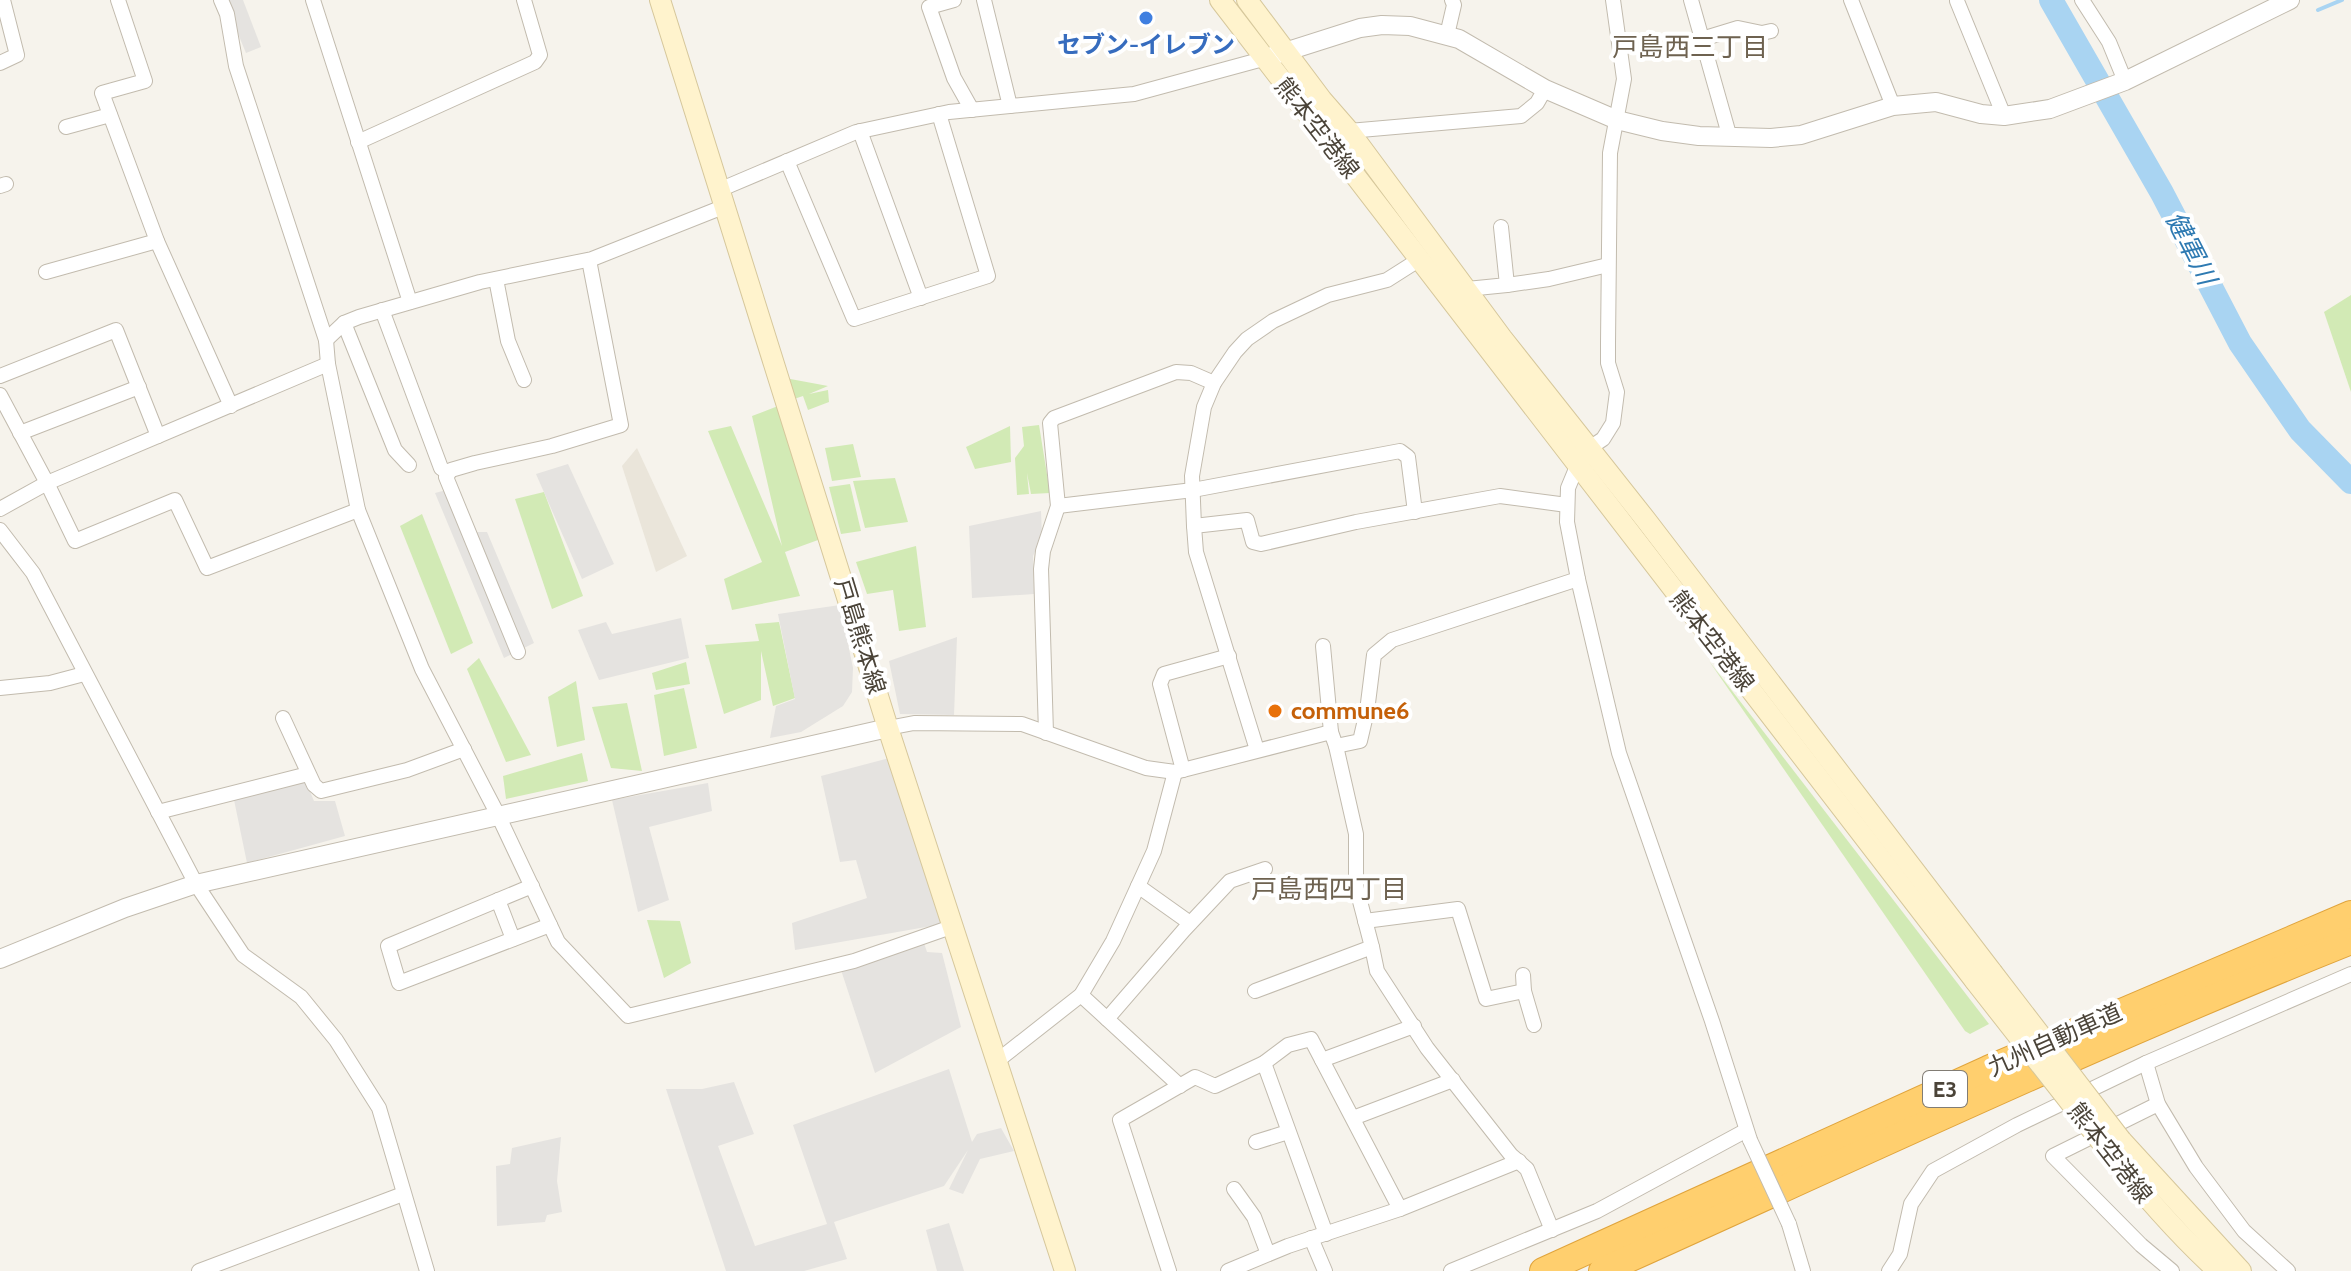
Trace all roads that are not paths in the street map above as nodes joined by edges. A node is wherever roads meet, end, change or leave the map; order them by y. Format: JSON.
{"nodes":[{"id":1,"x":3,"y":0,"type":"edge"},
{"id":2,"x":118,"y":0,"type":"edge"},
{"id":3,"x":221,"y":0,"type":"edge"},
{"id":4,"x":313,"y":0,"type":"edge"},
{"id":5,"x":524,"y":0,"type":"edge"},
{"id":6,"x":660,"y":0,"type":"edge"},
{"id":7,"x":954,"y":0,"type":"edge"},
{"id":8,"x":984,"y":0,"type":"edge"},
{"id":9,"x":1220,"y":0,"type":"edge"},
{"id":10,"x":1247,"y":0,"type":"edge"},
{"id":11,"x":1452,"y":0,"type":"edge"},
{"id":12,"x":1613,"y":0,"type":"edge"},
{"id":13,"x":1691,"y":0,"type":"edge"},
{"id":14,"x":1851,"y":0,"type":"edge"},
{"id":15,"x":2082,"y":0,"type":"edge"},
{"id":16,"x":2290,"y":0,"type":"edge"},
{"id":17,"x":1957,"y":1,"type":"edge"},
{"id":18,"x":1771,"y":31,"type":"dead end"},
{"id":19,"x":1447,"y":35,"type":"junction"},
{"id":20,"x":1702,"y":39,"type":"junction"},
{"id":21,"x":1285,"y":51,"type":"junction"},
{"id":22,"x":1263,"y":59,"type":"junction"},
{"id":23,"x":0,"y":63,"type":"edge"},
{"id":24,"x":2125,"y":81,"type":"junction"},
{"id":25,"x":1545,"y":89,"type":"junction"},
{"id":26,"x":1010,"y":106,"type":"junction"},
{"id":27,"x":1893,"y":106,"type":"junction"},
{"id":28,"x":972,"y":110,"type":"junction"},
{"id":29,"x":939,"y":114,"type":"junction"},
{"id":30,"x":110,"y":115,"type":"junction"},
{"id":31,"x":2004,"y":116,"type":"junction"},
{"id":32,"x":1617,"y":120,"type":"junction"},
{"id":33,"x":66,"y":127,"type":"dead end"},
{"id":34,"x":860,"y":131,"type":"junction"},
{"id":35,"x":1349,"y":131,"type":"junction"},
{"id":36,"x":1730,"y":138,"type":"junction"},
{"id":37,"x":358,"y":142,"type":"junction"},
{"id":38,"x":787,"y":161,"type":"junction"},
{"id":39,"x":721,"y":199,"type":"junction"},
{"id":40,"x":1501,"y":227,"type":"dead end"},
{"id":41,"x":157,"y":241,"type":"junction"},
{"id":42,"x":1420,"y":259,"type":"junction"},
{"id":43,"x":589,"y":260,"type":"junction"},
{"id":44,"x":1608,"y":265,"type":"junction"},
{"id":45,"x":46,"y":272,"type":"dead end"},
{"id":46,"x":496,"y":279,"type":"junction"},
{"id":47,"x":1507,"y":285,"type":"junction"},
{"id":48,"x":1467,"y":289,"type":"junction"},
{"id":49,"x":921,"y":298,"type":"junction"},
{"id":50,"x":410,"y":302,"type":"junction"},
{"id":51,"x":382,"y":310,"type":"junction"},
{"id":52,"x":344,"y":323,"type":"junction"},
{"id":53,"x":326,"y":340,"type":"junction"},
{"id":54,"x":328,"y":364,"type":"junction"},
{"id":55,"x":0,"y":376,"type":"edge"},
{"id":56,"x":524,"y":380,"type":"dead end"},
{"id":57,"x":1214,"y":383,"type":"junction"},
{"id":58,"x":139,"y":387,"type":"junction"},
{"id":59,"x":0,"y":395,"type":"edge"},
{"id":60,"x":231,"y":406,"type":"junction"},
{"id":61,"x":20,"y":433,"type":"junction"},
{"id":62,"x":158,"y":436,"type":"junction"},
{"id":63,"x":1583,"y":457,"type":"junction"},
{"id":64,"x":409,"y":465,"type":"dead end"},
{"id":65,"x":448,"y":473,"type":"junction"},
{"id":66,"x":47,"y":483,"type":"junction"},
{"id":67,"x":1193,"y":490,"type":"junction"},
{"id":68,"x":1567,"y":505,"type":"junction"},
{"id":69,"x":1058,"y":506,"type":"junction"},
{"id":70,"x":0,"y":509,"type":"edge"},
{"id":71,"x":358,"y":510,"type":"junction"},
{"id":72,"x":1415,"y":512,"type":"junction"},
{"id":73,"x":1194,"y":526,"type":"junction"},
{"id":74,"x":0,"y":530,"type":"edge"},
{"id":75,"x":1578,"y":579,"type":"junction"},
{"id":76,"x":1323,"y":646,"type":"dead end"},
{"id":77,"x":518,"y":652,"type":"dead end"},
{"id":78,"x":1229,"y":656,"type":"junction"},
{"id":79,"x":84,"y":674,"type":"junction"},
{"id":80,"x":0,"y":688,"type":"edge"},
{"id":81,"x":283,"y":718,"type":"dead end"},
{"id":82,"x":888,"y":728,"type":"junction"},
{"id":83,"x":1046,"y":733,"type":"junction"},
{"id":84,"x":1334,"y":739,"type":"junction"},
{"id":85,"x":464,"y":749,"type":"junction"},
{"id":86,"x":1257,"y":750,"type":"junction"},
{"id":87,"x":1179,"y":771,"type":"junction"},
{"id":88,"x":308,"y":774,"type":"junction"},
{"id":89,"x":158,"y":812,"type":"junction"},
{"id":90,"x":498,"y":815,"type":"junction"},
{"id":91,"x":1265,"y":869,"type":"dead end"},
{"id":92,"x":196,"y":884,"type":"junction"},
{"id":93,"x":532,"y":886,"type":"junction"},
{"id":94,"x":1138,"y":886,"type":"junction"},
{"id":95,"x":498,"y":900,"type":"junction"},
{"id":96,"x":2351,"y":914,"type":"edge"},
{"id":97,"x":1365,"y":921,"type":"junction"},
{"id":98,"x":1190,"y":923,"type":"junction"},
{"id":99,"x":550,"y":925,"type":"junction"},
{"id":100,"x":954,"y":926,"type":"junction"},
{"id":101,"x":513,"y":939,"type":"junction"},
{"id":102,"x":2351,"y":941,"type":"edge"},
{"id":103,"x":1372,"y":947,"type":"junction"},
{"id":104,"x":0,"y":959,"type":"edge"},
{"id":105,"x":2351,"y":974,"type":"edge"},
{"id":106,"x":1523,"y":975,"type":"dead end"},
{"id":107,"x":1255,"y":991,"type":"dead end"},
{"id":108,"x":1524,"y":991,"type":"junction"},
{"id":109,"x":1081,"y":995,"type":"junction"},
{"id":110,"x":1107,"y":1019,"type":"junction"},
{"id":111,"x":1534,"y":1025,"type":"dead end"},
{"id":112,"x":1414,"y":1026,"type":"junction"},
{"id":113,"x":1322,"y":1060,"type":"junction"},
{"id":114,"x":997,"y":1061,"type":"junction"},
{"id":115,"x":1264,"y":1063,"type":"junction"},
{"id":116,"x":2146,"y":1063,"type":"junction"},
{"id":117,"x":1453,"y":1080,"type":"junction"},
{"id":118,"x":1180,"y":1086,"type":"junction"},
{"id":119,"x":2158,"y":1104,"type":"junction"},
{"id":120,"x":1353,"y":1118,"type":"junction"},
{"id":121,"x":1288,"y":1132,"type":"junction"},
{"id":122,"x":1748,"y":1135,"type":"junction"},
{"id":123,"x":1256,"y":1142,"type":"dead end"},
{"id":124,"x":2113,"y":1144,"type":"junction"},
{"id":125,"x":1519,"y":1161,"type":"junction"},
{"id":126,"x":1234,"y":1189,"type":"dead end"},
{"id":127,"x":403,"y":1194,"type":"junction"},
{"id":128,"x":1400,"y":1209,"type":"junction"},
{"id":129,"x":1552,"y":1230,"type":"junction"},
{"id":130,"x":1318,"y":1236,"type":"junction"},
{"id":131,"x":1268,"y":1254,"type":"junction"},
{"id":132,"x":199,"y":1271,"type":"edge"},
{"id":133,"x":427,"y":1271,"type":"edge"},
{"id":134,"x":1065,"y":1271,"type":"edge"},
{"id":135,"x":1169,"y":1271,"type":"edge"},
{"id":136,"x":1228,"y":1271,"type":"edge"},
{"id":137,"x":1325,"y":1271,"type":"edge"},
{"id":138,"x":1451,"y":1271,"type":"edge"},
{"id":139,"x":1543,"y":1271,"type":"edge"},
{"id":140,"x":1602,"y":1271,"type":"edge"},
{"id":141,"x":1803,"y":1271,"type":"edge"},
{"id":142,"x":1889,"y":1271,"type":"edge"},
{"id":143,"x":2172,"y":1271,"type":"edge"},
{"id":144,"x":2218,"y":1271,"type":"edge"},
{"id":145,"x":2241,"y":1271,"type":"edge"},
{"id":146,"x":2288,"y":1271,"type":"edge"}],
"edges":[{"from":1,"to":23,"type":"street"},
{"from":2,"to":30,"type":"street"},
{"from":3,"to":53,"type":"street"},
{"from":4,"to":37,"type":"street"},
{"from":5,"to":37,"type":"street"},
{"from":6,"to":39,"type":"main road","name":"戸島熊本線"},
{"from":7,"to":28,"type":"street"},
{"from":8,"to":26,"type":"street"},
{"from":9,"to":22,"type":"main road","name":"熊本空港線"},
{"from":10,"to":21,"type":"main road","name":"熊本空港線"},
{"from":11,"to":19,"type":"street"},
{"from":12,"to":32,"type":"street"},
{"from":13,"to":20,"type":"street"},
{"from":14,"to":27,"type":"street"},
{"from":15,"to":24,"type":"street"},
{"from":16,"to":24,"type":"street"},
{"from":17,"to":31,"type":"street"},
{"from":18,"to":20,"type":"street"},
{"from":19,"to":21,"type":"street"},
{"from":19,"to":25,"type":"street"},
{"from":20,"to":36,"type":"street"},
{"from":21,"to":22,"type":"street"},
{"from":21,"to":35,"type":"main road","name":"熊本空港線"},
{"from":22,"to":26,"type":"street"},
{"from":22,"to":42,"type":"main road","name":"熊本空港線"},
{"from":24,"to":31,"type":"street"},
{"from":25,"to":32,"type":"street"},
{"from":25,"to":35,"type":"street"},
{"from":26,"to":28,"type":"street"},
{"from":27,"to":31,"type":"street"},
{"from":27,"to":36,"type":"street"},
{"from":28,"to":29,"type":"street"},
{"from":29,"to":34,"type":"street"},
{"from":29,"to":49,"type":"street"},
{"from":30,"to":33,"type":"street"},
{"from":30,"to":41,"type":"street"},
{"from":32,"to":36,"type":"street"},
{"from":32,"to":44,"type":"street"},
{"from":34,"to":38,"type":"street"},
{"from":34,"to":49,"type":"street"},
{"from":35,"to":48,"type":"main road","name":"熊本空港線"},
{"from":37,"to":50,"type":"street"},
{"from":38,"to":39,"type":"street"},
{"from":38,"to":49,"type":"street"},
{"from":39,"to":43,"type":"street"},
{"from":39,"to":82,"type":"main road","name":"戸島熊本線"},
{"from":40,"to":47,"type":"street"},
{"from":41,"to":45,"type":"street"},
{"from":41,"to":60,"type":"street"},
{"from":42,"to":57,"type":"street"},
{"from":42,"to":63,"type":"main road","name":"熊本空港線"},
{"from":43,"to":46,"type":"street"},
{"from":43,"to":65,"type":"street"},
{"from":44,"to":47,"type":"street"},
{"from":44,"to":63,"type":"street"},
{"from":46,"to":50,"type":"street"},
{"from":46,"to":56,"type":"street"},
{"from":47,"to":48,"type":"street"},
{"from":48,"to":63,"type":"main road","name":"熊本空港線"},
{"from":50,"to":51,"type":"street"},
{"from":51,"to":52,"type":"street"},
{"from":51,"to":65,"type":"street"},
{"from":52,"to":53,"type":"street"},
{"from":52,"to":64,"type":"street"},
{"from":53,"to":54,"type":"street"},
{"from":54,"to":60,"type":"street"},
{"from":54,"to":71,"type":"street"},
{"from":55,"to":58,"type":"street"},
{"from":57,"to":67,"type":"street"},
{"from":57,"to":69,"type":"street"},
{"from":58,"to":61,"type":"street"},
{"from":58,"to":62,"type":"street"},
{"from":59,"to":61,"type":"street"},
{"from":60,"to":62,"type":"street"},
{"from":61,"to":66,"type":"street"},
{"from":62,"to":66,"type":"street"},
{"from":63,"to":68,"type":"street"},
{"from":63,"to":124,"type":"main road","name":"熊本空港線","bridge":true},
{"from":65,"to":77,"type":"street"},
{"from":66,"to":70,"type":"street"},
{"from":66,"to":71,"type":"street"},
{"from":67,"to":69,"type":"street"},
{"from":67,"to":72,"type":"street"},
{"from":67,"to":73,"type":"street"},
{"from":68,"to":72,"type":"street"},
{"from":68,"to":75,"type":"street"},
{"from":69,"to":83,"type":"street"},
{"from":71,"to":85,"type":"street"},
{"from":72,"to":73,"type":"street"},
{"from":73,"to":78,"type":"street"},
{"from":74,"to":79,"type":"street"},
{"from":75,"to":84,"type":"street"},
{"from":75,"to":122,"type":"street"},
{"from":76,"to":84,"type":"street"},
{"from":78,"to":86,"type":"street"},
{"from":78,"to":87,"type":"street"},
{"from":79,"to":80,"type":"street"},
{"from":79,"to":89,"type":"street"},
{"from":81,"to":88,"type":"street"},
{"from":82,"to":83,"type":"street"},
{"from":82,"to":90,"type":"street"},
{"from":82,"to":100,"type":"main road","name":"戸島熊本線"},
{"from":83,"to":87,"type":"street"},
{"from":84,"to":86,"type":"street"},
{"from":84,"to":97,"type":"street"},
{"from":85,"to":88,"type":"street"},
{"from":85,"to":90,"type":"street"},
{"from":86,"to":87,"type":"street"},
{"from":87,"to":94,"type":"street"},
{"from":88,"to":89,"type":"street"},
{"from":89,"to":92,"type":"street"},
{"from":90,"to":92,"type":"street"},
{"from":90,"to":93,"type":"street"},
{"from":91,"to":98,"type":"street"},
{"from":92,"to":104,"type":"street"},
{"from":92,"to":127,"type":"street"},
{"from":93,"to":95,"type":"street"},
{"from":93,"to":99,"type":"street"},
{"from":94,"to":98,"type":"street"},
{"from":94,"to":109,"type":"street"},
{"from":95,"to":101,"type":"street"},
{"from":95,"to":101,"type":"street"},
{"from":96,"to":139,"type":"highway","name":"九州自動車道","number":"E3"},
{"from":97,"to":103,"type":"street"},
{"from":97,"to":108,"type":"street"},
{"from":98,"to":110,"type":"street"},
{"from":99,"to":100,"type":"street"},
{"from":99,"to":101,"type":"street"},
{"from":100,"to":114,"type":"main road","name":"戸島熊本線"},
{"from":102,"to":140,"type":"highway","name":"九州自動車道","number":"E3"},
{"from":103,"to":107,"type":"street"},
{"from":103,"to":112,"type":"street"},
{"from":105,"to":116,"type":"street"},
{"from":106,"to":108,"type":"street"},
{"from":108,"to":111,"type":"street"},
{"from":109,"to":110,"type":"street"},
{"from":109,"to":114,"type":"street"},
{"from":110,"to":118,"type":"street"},
{"from":112,"to":113,"type":"street"},
{"from":112,"to":117,"type":"street"},
{"from":113,"to":115,"type":"street"},
{"from":113,"to":120,"type":"street"},
{"from":114,"to":134,"type":"main road","name":"戸島熊本線"},
{"from":115,"to":118,"type":"street"},
{"from":115,"to":121,"type":"street"},
{"from":116,"to":119,"type":"street"},
{"from":116,"to":142,"type":"street"},
{"from":117,"to":120,"type":"street"},
{"from":117,"to":125,"type":"street"},
{"from":118,"to":135,"type":"street"},
{"from":119,"to":143,"type":"street"},
{"from":119,"to":146,"type":"street"},
{"from":120,"to":128,"type":"street"},
{"from":121,"to":123,"type":"street"},
{"from":121,"to":130,"type":"street"},
{"from":122,"to":129,"type":"street"},
{"from":122,"to":141,"type":"street","bridge":true},
{"from":124,"to":144,"type":"main road","name":"熊本空港線"},
{"from":124,"to":145,"type":"main road","name":"熊本空港線"},
{"from":125,"to":128,"type":"street"},
{"from":125,"to":129,"type":"street"},
{"from":126,"to":131,"type":"street"},
{"from":127,"to":132,"type":"street"},
{"from":127,"to":133,"type":"street"},
{"from":128,"to":130,"type":"street"},
{"from":129,"to":138,"type":"street"},
{"from":130,"to":131,"type":"street"},
{"from":130,"to":137,"type":"street"},
{"from":131,"to":136,"type":"street"}]}
